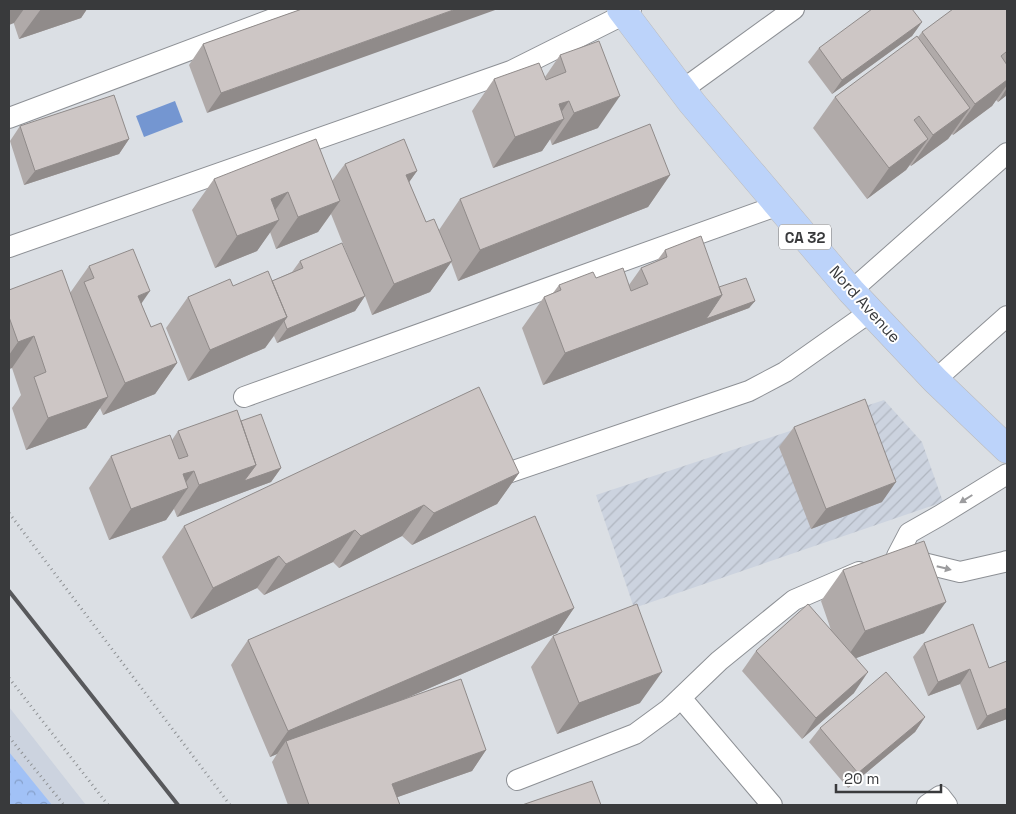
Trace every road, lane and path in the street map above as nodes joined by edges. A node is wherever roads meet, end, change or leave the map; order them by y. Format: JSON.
{"nodes":[{"id":1,"x":300,"y":9,"type":"edge"},
{"id":2,"x":794,"y":9,"type":"edge"},
{"id":3,"x":626,"y":11,"type":"edge"},
{"id":4,"x":682,"y":90,"type":"junction"},
{"id":5,"x":9,"y":118,"type":"edge"},
{"id":6,"x":1007,"y":153,"type":"edge"},
{"id":7,"x":778,"y":205,"type":"junction"},
{"id":8,"x":9,"y":247,"type":"edge"},
{"id":9,"x":851,"y":291,"type":"junction"},
{"id":10,"x":870,"y":312,"type":"junction"},
{"id":11,"x":1007,"y":316,"type":"edge"},
{"id":12,"x":935,"y":380,"type":"junction"},
{"id":13,"x":244,"y":397,"type":"dead end"},
{"id":14,"x":1007,"y":449,"type":"edge"},
{"id":15,"x":1007,"y":474,"type":"edge"},
{"id":16,"x":496,"y":477,"type":"edge"},
{"id":17,"x":9,"y":513,"type":"edge"},
{"id":18,"x":897,"y":556,"type":"junction"},
{"id":19,"x":1007,"y":561,"type":"edge"},
{"id":20,"x":9,"y":678,"type":"edge"},
{"id":21,"x":681,"y":698,"type":"junction"},
{"id":22,"x":9,"y":738,"type":"edge"},
{"id":23,"x":517,"y":780,"type":"dead end"},
{"id":24,"x":64,"y":805,"type":"edge"},
{"id":25,"x":108,"y":805,"type":"edge"},
{"id":26,"x":230,"y":805,"type":"edge"},
{"id":27,"x":772,"y":805,"type":"edge"}],
"edges":[{"from":1,"to":5,"type":"lane"},
{"from":2,"to":4,"type":"lane"},
{"from":3,"to":4,"type":"main road","name":"Nord Avenue","number":"CA 32"},
{"from":3,"to":8,"type":"lane"},
{"from":4,"to":7,"type":"main road","name":"Nord Avenue","number":"CA 32"},
{"from":6,"to":9,"type":"lane"},
{"from":7,"to":9,"type":"main road","name":"Nord Avenue","number":"CA 32"},
{"from":7,"to":13,"type":"lane"},
{"from":9,"to":10,"type":"main road","name":"Nord Avenue","number":"CA 32"},
{"from":10,"to":12,"type":"main road","name":"Nord Avenue","number":"CA 32"},
{"from":10,"to":16,"type":"lane"},
{"from":11,"to":12,"type":"lane"},
{"from":12,"to":14,"type":"main road","name":"Nord Avenue","number":"CA 32"},
{"from":15,"to":18,"type":"lane","one_way":true},
{"from":17,"to":26,"type":"path"},
{"from":18,"to":19,"type":"lane","one_way":true},
{"from":18,"to":21,"type":"lane"},
{"from":20,"to":25,"type":"path"},
{"from":21,"to":23,"type":"lane"},
{"from":21,"to":27,"type":"lane"},
{"from":22,"to":24,"type":"path"}]}
